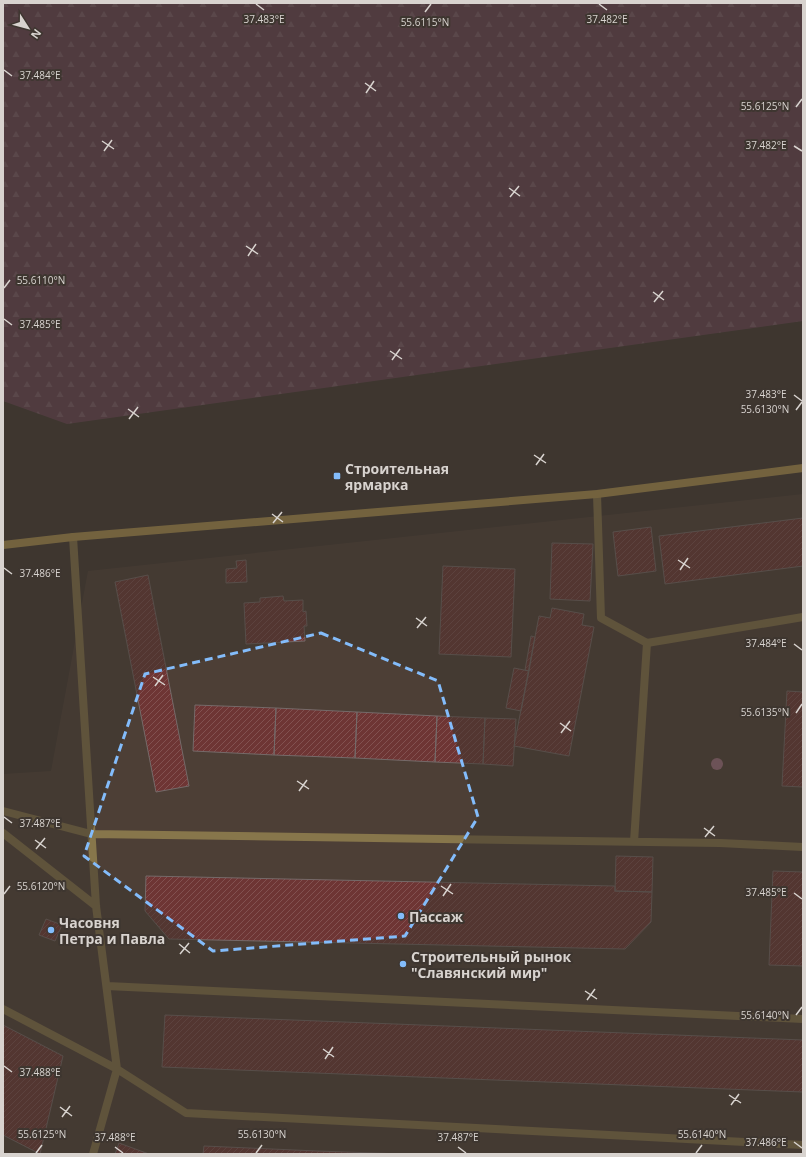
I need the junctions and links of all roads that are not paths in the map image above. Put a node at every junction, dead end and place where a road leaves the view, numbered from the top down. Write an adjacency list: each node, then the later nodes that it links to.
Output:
1 (803, 468): 2 (street)
2 (597, 494): 3 (street); 6 (lane)
3 (72, 537): 4 (street); 9 (lane)
4 (3, 545)
5 (803, 617): 6 (lane)
6 (647, 643): 10 (lane)
7 (3, 811): 9 (lane)
8 (3, 834): 12 (lane)
9 (91, 834): 10 (lane); 12 (lane)
10 (634, 842): 11 (lane)
11 (803, 847)
12 (96, 906): 13 (lane)
13 (107, 986): 15 (lane); 16 (lane)
14 (3, 1009): 16 (lane)
15 (803, 1019)
16 (117, 1068): 17 (lane); 18 (lane)
17 (803, 1145)
18 (93, 1154)

